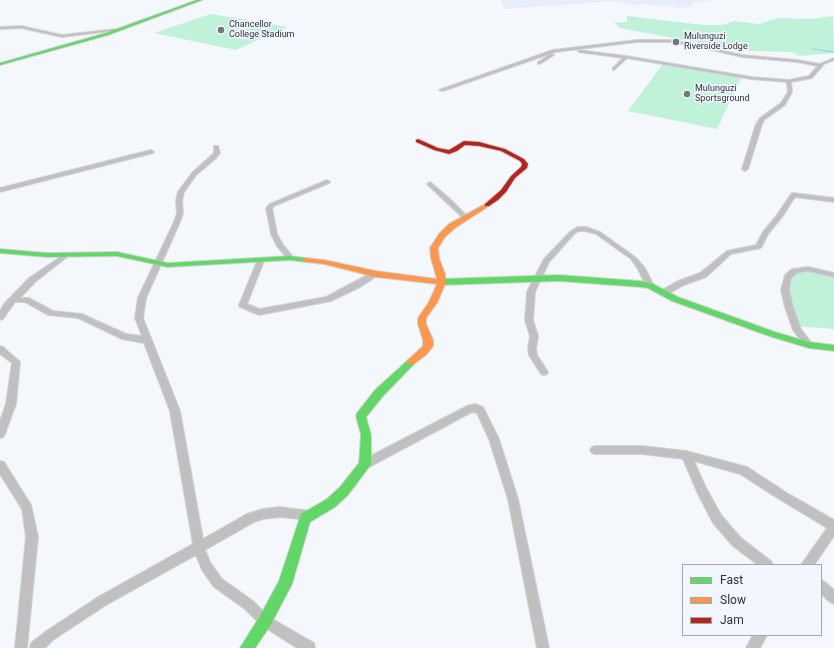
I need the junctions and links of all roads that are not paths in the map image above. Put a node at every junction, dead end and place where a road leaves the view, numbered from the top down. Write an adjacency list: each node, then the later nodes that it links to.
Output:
1 (200, 0): 3 (street)
2 (0, 28): 3 (street)
3 (116, 30): 9 (street)
4 (634, 37): 5 (street)
5 (669, 41): 10 (street); 13 (street)
6 (626, 57): 8 (street); 11 (street); 12 (street)
7 (834, 59): 10 (street)
8 (539, 63)
9 (0, 64)
10 (821, 65): 12 (street)
11 (614, 69)
12 (789, 81): 17 (street)
13 (441, 90)
14 (418, 141): 22 (street)
15 (216, 147): 27 (street)
16 (151, 152): 20 (street)
17 (745, 169)
18 (327, 182): 25 (street)
19 (430, 184): 22 (street)
20 (0, 190)
21 (834, 200): 33 (street)
22 (465, 217): 31 (street)
23 (0, 251): 24 (street)
24 (65, 256): 27 (street); 34 (street)
25 (290, 258): 26 (street); 28 (street)
26 (260, 261): 27 (street); 28 (street)
27 (159, 264): 36 (street)
28 (376, 274): 31 (street)
29 (834, 275): 37 (street)
30 (537, 278): 31 (street); 32 (street); 32 (street); 40 (street)
31 (442, 282): 44 (street)
32 (650, 286): 33 (street)
33 (663, 293): 37 (street)
34 (14, 300): 35 (street); 36 (street)
35 (0, 317)
36 (147, 340): 48 (street)
37 (809, 345): 38 (street)
38 (834, 348)
39 (0, 349): 41 (street)
40 (544, 372)
41 (0, 434)
42 (595, 450): 43 (street)
43 (686, 455): 47 (street); 49 (street)
44 (365, 464): 46 (street); 59 (street)
45 (0, 465): 55 (street)
46 (308, 514): 48 (street); 53 (street)
47 (834, 526): 50 (street)
48 (199, 548): 53 (street); 56 (street)
49 (766, 564)
50 (808, 564)
51 (822, 587): 52 (street)
52 (834, 598)
53 (265, 621): 57 (street); 58 (street)
54 (760, 636): 60 (street)
55 (21, 648)
56 (36, 648)
57 (247, 648)
58 (309, 648)
59 (543, 648)
60 (752, 648)

